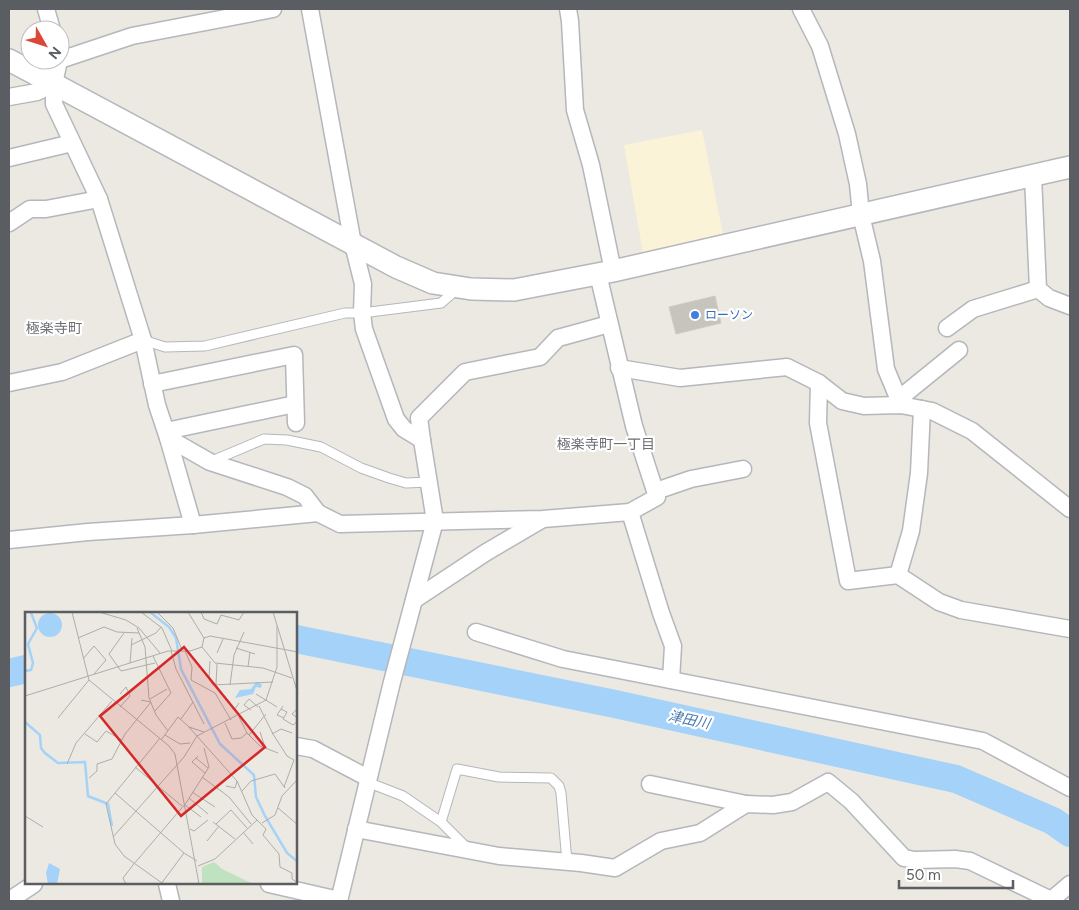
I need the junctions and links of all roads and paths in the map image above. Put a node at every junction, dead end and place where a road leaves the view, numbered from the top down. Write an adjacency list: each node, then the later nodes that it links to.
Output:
1 (273, 9): 5 (street)
2 (310, 9): 17 (street)
3 (568, 9): 18 (street)
4 (804, 10): 15 (street)
5 (70, 56)
6 (9, 60): 8 (street)
7 (57, 70): 8 (street)
8 (54, 84): 9 (street); 10 (street); 17 (street)
9 (9, 97)
10 (72, 143): 11 (street); 14 (street)
11 (9, 158)
12 (1070, 167): 13 (street)
13 (1033, 176): 15 (street); 20 (street)
14 (98, 199): 16 (street); 25 (street)
15 (861, 215): 18 (street); 32 (street)
16 (9, 223)
17 (353, 244): 19 (street); 22 (street)
18 (605, 273): 19 (street); 23 (street)
19 (459, 287): 22 (lane)
20 (1038, 289): 21 (street); 24 (street)
21 (1070, 306)
22 (362, 313): 25 (lane); 36 (street)
23 (609, 324): 27 (street); 36 (street)
24 (947, 328)
25 (142, 340): 28 (street); 30 (street)
26 (959, 350): 32 (street)
27 (619, 368): 29 (street); 40 (street)
28 (9, 383)
29 (819, 383): 32 (street); 48 (street)
30 (152, 384): 31 (street); 35 (street)
31 (296, 404): 34 (street); 35 (street)
32 (901, 405): 33 (street)
33 (922, 409): 41 (street); 48 (street)
34 (296, 423)
35 (167, 435): 37 (street); 46 (street)
36 (422, 440): 39 (street)
37 (210, 462): 39 (lane); 43 (street)
38 (743, 469): 40 (street)
39 (429, 482): 45 (street)
40 (656, 491): 42 (street)
41 (1070, 509)
42 (630, 512): 44 (street); 52 (street)
43 (318, 513): 45 (street); 46 (street)
44 (543, 519): 45 (street); 49 (street)
45 (435, 521): 49 (street)
46 (193, 525): 47 (street)
47 (9, 540)
48 (898, 575): 50 (street)
49 (414, 600): 54 (street)
50 (1070, 628)
51 (476, 632): 52 (street)
52 (672, 680): 56 (street)
53 (298, 746): 54 (street)
54 (367, 780): 58 (lane); 59 (street)
55 (650, 784): 57 (street)
56 (1070, 788)
57 (746, 804): 61 (street); 69 (street)
58 (440, 822): 60 (lane); 61 (lane)
59 (356, 829): 60 (street); 68 (street)
60 (469, 850): 61 (street)
61 (567, 862)
62 (1070, 884): 69 (street)
63 (33, 885): 66 (street)
64 (167, 885): 67 (street)
65 (273, 885): 68 (street)
66 (12, 901)
67 (171, 901)
68 (339, 901)
69 (1050, 901)

